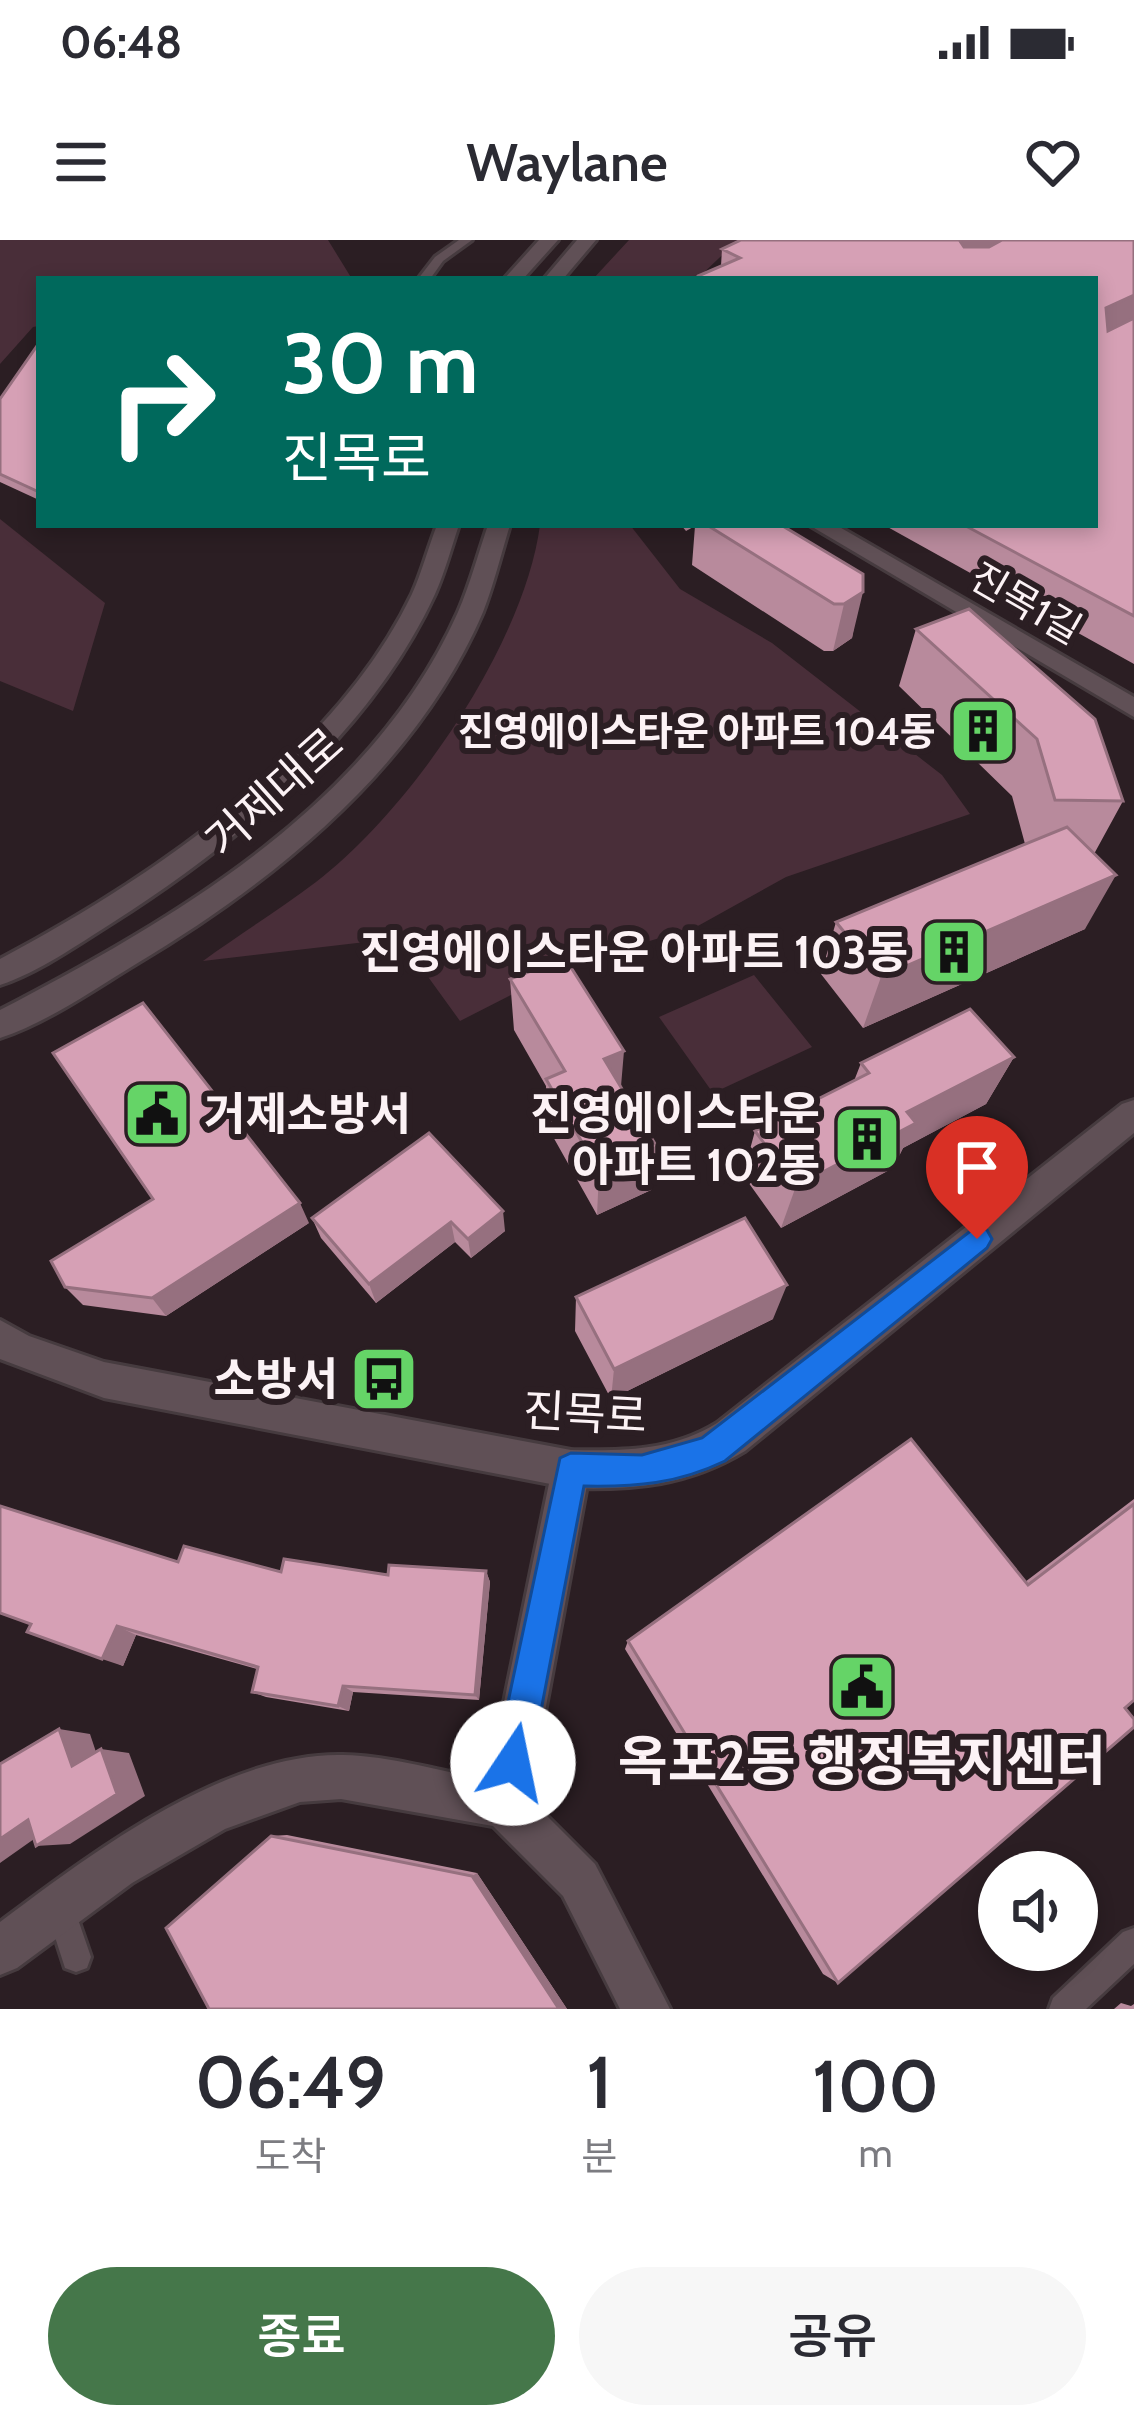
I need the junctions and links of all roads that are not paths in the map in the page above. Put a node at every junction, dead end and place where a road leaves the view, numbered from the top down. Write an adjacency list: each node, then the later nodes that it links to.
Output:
1 (466, 240): 4 (lane)
2 (549, 240): 5 (street)
3 (587, 240): 6 (street)
4 (426, 276)
5 (516, 276)
6 (556, 276)
7 (447, 528): 11 (street, 거제대로)
8 (499, 528): 12 (street, 거제대로)
9 (825, 528): 10 (street, 진목1길)
10 (1134, 707)
11 (0, 973)
12 (0, 1024)
13 (1128, 1129): 15 (street, 진목로)
14 (0, 1337): 15 (street, 진목로)
15 (571, 1469): 16 (street)
16 (505, 1805): 17 (street); 21 (street)
17 (61, 1909): 19 (street); 20 (lane)
18 (1134, 1943): 22 (lane)
19 (0, 1951)
20 (76, 1957)
21 (646, 2009)
22 (1064, 2009)

